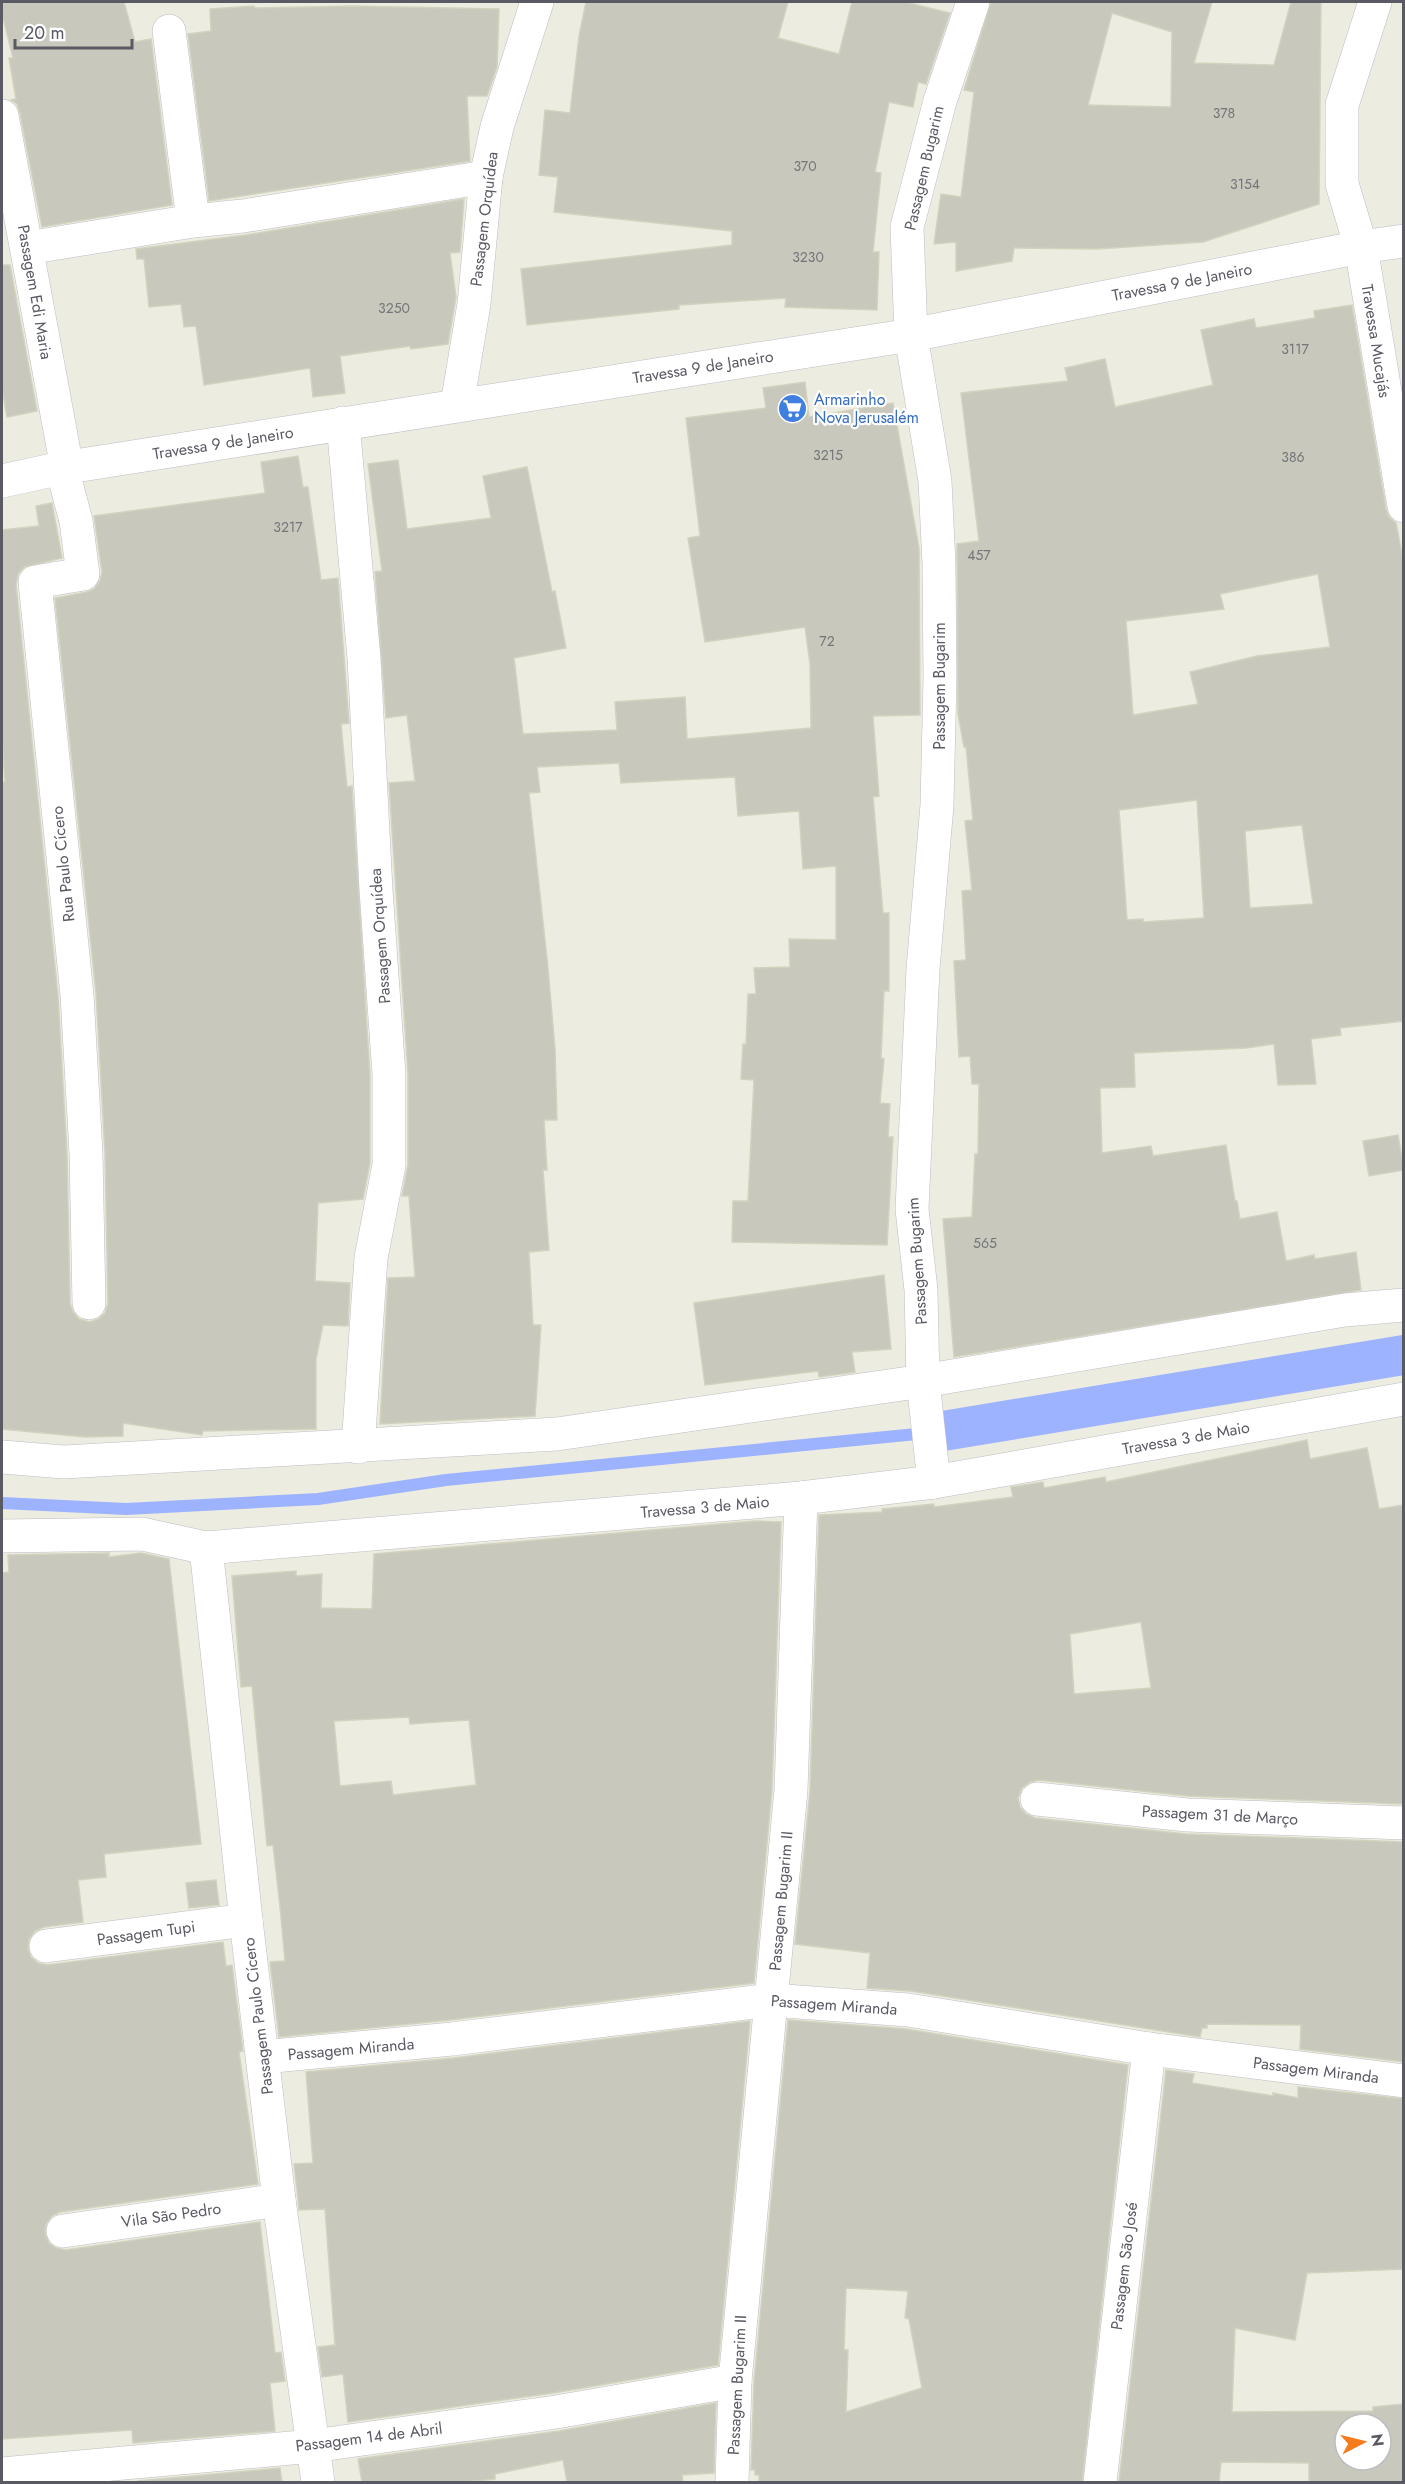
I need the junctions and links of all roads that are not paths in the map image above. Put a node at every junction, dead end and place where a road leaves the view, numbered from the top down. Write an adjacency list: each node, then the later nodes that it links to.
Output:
1 (537, 2): 6 (street, Passagem Orquídea)
2 (973, 2): 11 (street, Passagem Bugarim)
3 (1375, 2): 9 (street, Travessa Mucajás)
4 (169, 31): 7 (street)
5 (2, 116): 10 (street, Passagem Edi Maria)
6 (486, 177): 7 (street); 12 (street, Passagem Orquídea)
7 (193, 221): 10 (street)
8 (1404, 241): 9 (street, Travessa 9 de Janeiro)
9 (1361, 247): 11 (street, Travessa 9 de Janeiro); 16 (street, Travessa Mucajás)
10 (27, 248): 14 (street, Passagem Edi Maria)
11 (911, 335): 12 (street, Travessa 9 de Janeiro); 19 (street, Passagem Bugarim)
12 (457, 405): 13 (street, Travessa 9 de Janeiro)
13 (344, 423): 14 (street, Travessa 9 de Janeiro); 21 (street, Passagem Orquídea)
14 (65, 468): 15 (street, Travessa 9 de Janeiro); 17 (street, Rua Paulo Cícero)
15 (2, 481)
16 (1404, 506)
17 (89, 1303)
18 (1404, 1305): 19 (street)
19 (926, 1395): 21 (street); 23 (street, Passagem Bugarim)
20 (1404, 1399): 23 (street, Travessa 3 de Maio)
21 (358, 1447): 22 (street)
22 (2, 1457)
23 (934, 1475): 24 (street, Travessa 3 de Maio)
24 (801, 1498): 26 (street, Travessa 3 de Maio); 31 (street, Passagem Bugarim II)
25 (2, 1536): 26 (street, Travessa 3 de Maio)
26 (206, 1548): 29 (street, Passagem Paulo Cícero)
27 (1037, 1799): 28 (street, Passagem 31 de Março)
28 (1404, 1823)
29 (246, 1920): 30 (street, Passagem Tupi); 33 (street, Passagem Paulo Cícero)
30 (46, 1946)
31 (771, 2000): 32 (street, Passagem Miranda); 33 (street, Passagem Miranda); 37 (street, Passagem Bugarim II)
32 (1149, 2049): 34 (street, Passagem Miranda); 42 (street, Passagem São José)
33 (263, 2057): 35 (street, Passagem Paulo Cícero)
34 (1404, 2081)
35 (279, 2200): 36 (street, Vila São Pedro); 38 (street, Passagem Paulo Cícero)
36 (63, 2231)
37 (735, 2381): 38 (street, Passagem 14 de Abril); 41 (street, Passagem Bugarim II)
38 (313, 2446): 39 (street, Passagem 14 de Abril); 40 (street, Passagem Paulo Cícero)
39 (2, 2474)
40 (318, 2482)
41 (732, 2482)
42 (1100, 2482)

